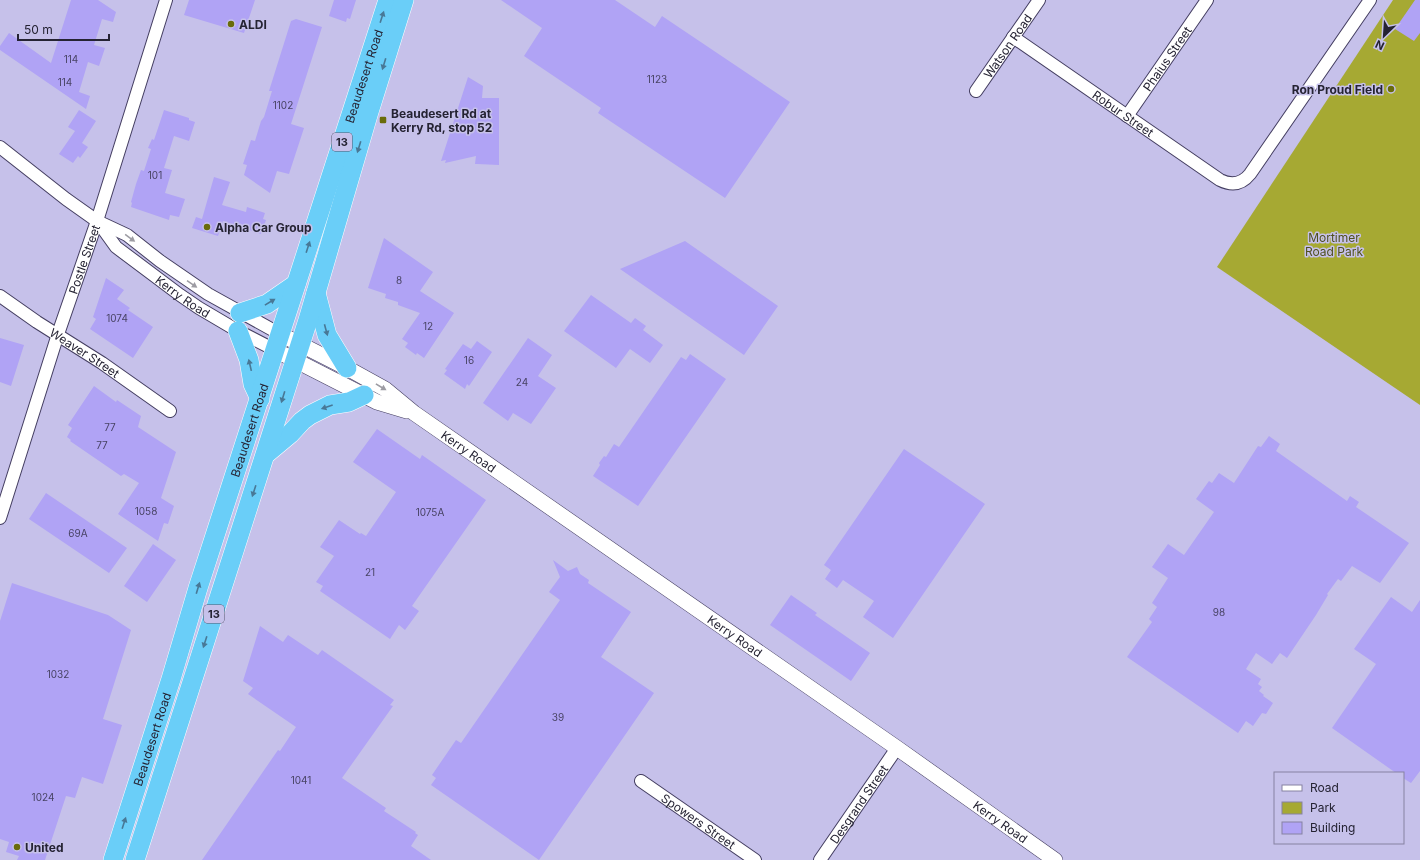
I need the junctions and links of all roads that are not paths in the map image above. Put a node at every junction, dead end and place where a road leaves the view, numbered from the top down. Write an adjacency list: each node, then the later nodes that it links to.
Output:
1 (166, 0): 11 (street, Postle Street)
2 (388, 0): 12 (highway, Beaudesert Road / 13, one-way to 2)
3 (404, 0): 13 (highway, Beaudesert Road / 13, one-way to 13)
4 (1039, 0): 7 (street, Watson Road)
5 (1206, 0): 9 (street, Phaius Street)
6 (1370, 0): 9 (street, Robur Street)
7 (1013, 36): 8 (street, Watson Road); 9 (street, Robur Street)
8 (976, 91)
9 (1127, 116)
10 (0, 147): 11 (street, Kerry Road)
11 (97, 221): 15 (street, Kerry Road, one-way to 15); 15 (street, Kerry Road); 16 (street, Postle Street)
12 (296, 284): 15 (highway, one-way to 12); 17 (highway, Beaudesert Road / 13)
13 (316, 292): 18 (highway, Beaudesert Road / 13); 19 (highway, one-way to 19)
14 (0, 296): 16 (street, Weaver Street)
15 (239, 322): 17 (street, Kerry Road); 17 (street, Kerry Road); 21 (highway, one-way to 15)
16 (58, 334): 22 (street, Weaver Street); 25 (street, Postle Street)
17 (278, 342): 18 (street, Kerry Road); 21 (highway, Beaudesert Road / 13)
18 (297, 352): 19 (street, Kerry Road); 20 (street, Kerry Road); 24 (highway, Beaudesert Road / 13, one-way to 24)
19 (347, 368): 23 (street, Kerry Road, one-way to 23)
20 (364, 396): 23 (street, Kerry Road); 24 (highway, one-way to 24)
21 (260, 399): 28 (highway, Beaudesert Road / 13, one-way to 21)
22 (170, 411)
23 (414, 413): 26 (street, Kerry Road)
24 (266, 454): 29 (highway, Beaudesert Road / 13, one-way to 29)
25 (0, 518)
26 (897, 748): 31 (street, Desgrand Street); 32 (street, Kerry Road)
27 (642, 781): 30 (street, Spowers Street)
28 (113, 860)
29 (135, 860)
30 (756, 860)
31 (820, 860)
32 (1055, 860)

